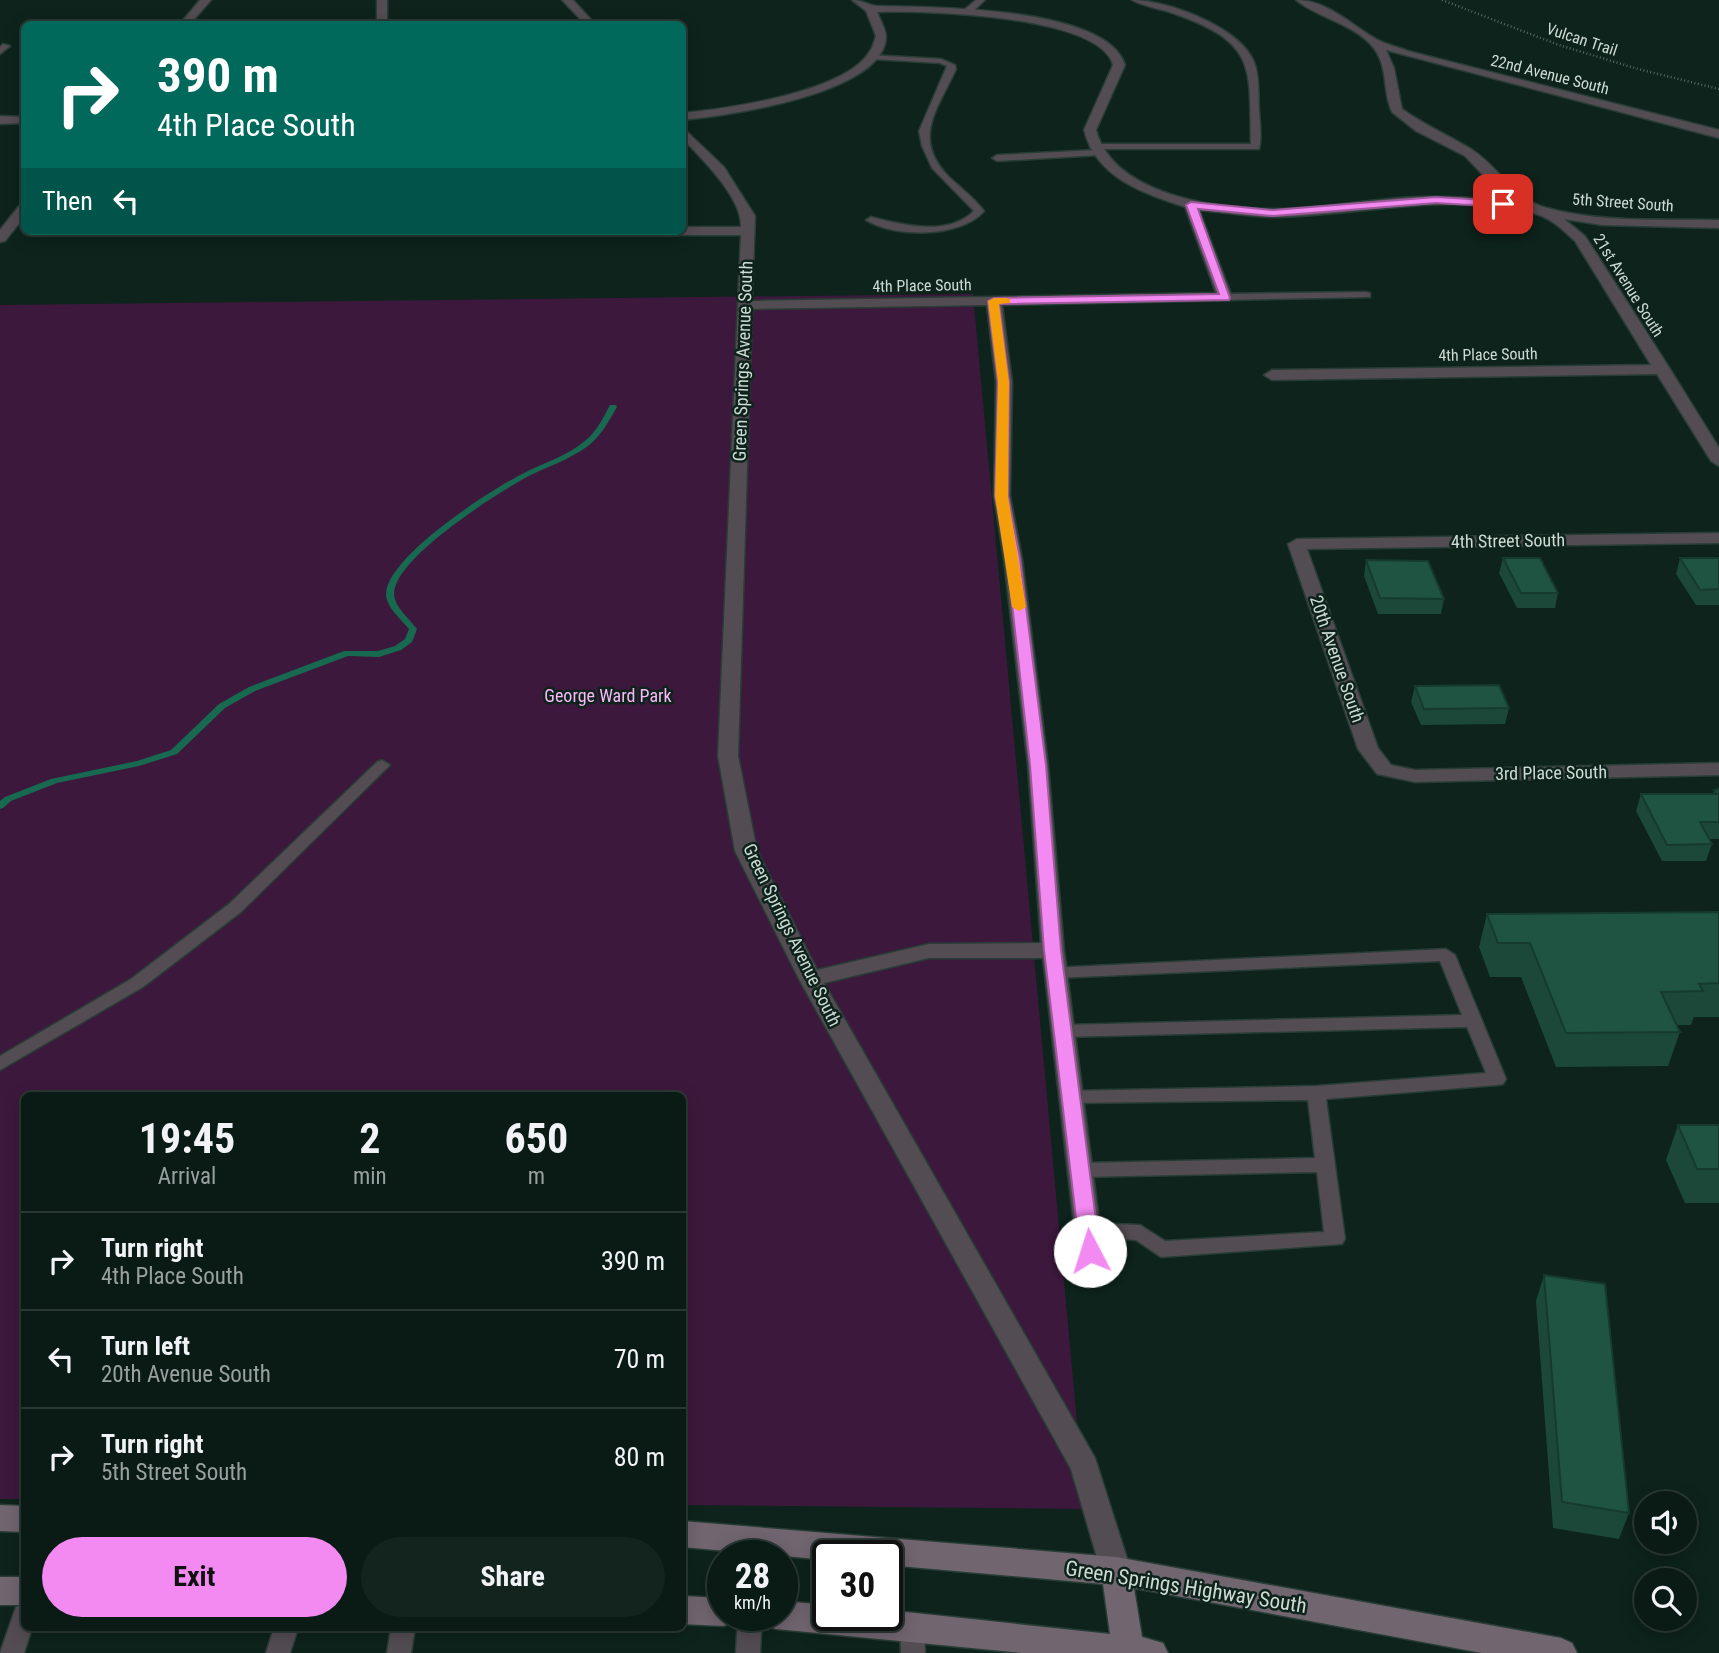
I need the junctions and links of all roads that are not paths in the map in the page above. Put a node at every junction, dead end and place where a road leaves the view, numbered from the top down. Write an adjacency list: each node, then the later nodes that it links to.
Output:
1 (206, 0): 10 (street)
2 (382, 0): 11 (street)
3 (567, 0): 12 (street)
4 (857, 0): 8 (street)
5 (981, 0): 9 (lane)
6 (1136, 0): 20 (lane)
7 (1301, 0): 13 (street)
8 (870, 9): 9 (street); 14 (street)
9 (967, 12): 20 (street)
10 (188, 21)
11 (382, 21)
12 (587, 21)
13 (1374, 42): 19 (street, 22nd Avenue South); 23 (street, 21st Avenue South)
14 (872, 57): 15 (street); 25 (lane)
15 (686, 116)
16 (0, 120): 17 (street)
17 (21, 120)
18 (686, 134): 30 (street, Green Springs Avenue South)
19 (1719, 134)
20 (1096, 150): 21 (lane); 22 (street)
21 (997, 158)
22 (1191, 205): 23 (street, 5th Street South); 33 (street)
23 (1542, 212): 26 (street, 5th Street South); 36 (street, 21st Avenue South)
24 (21, 213): 27 (street)
25 (871, 220)
26 (1719, 224)
27 (10, 226): 28 (street); 31 (street)
28 (21, 226)
29 (686, 231): 30 (street)
30 (747, 231): 35 (street, Green Springs Avenue South)
31 (0, 238)
32 (1366, 295): 33 (lane)
33 (1225, 298): 34 (street, 4th Place South)
34 (994, 301): 35 (street, 4th Place South); 44 (street)
35 (746, 305): 45 (street, Green Springs Avenue South)
36 (1662, 369): 37 (street, 4th Place South); 38 (street, 21st Avenue South)
37 (1272, 375)
38 (1719, 461)
39 (1719, 538): 40 (street, 4th Street South)
40 (1297, 544): 43 (street, 20th Avenue South)
41 (382, 765): 48 (lane)
42 (1719, 769): 43 (street, 3rd Place South)
43 (1384, 770)
44 (1054, 961): 45 (street); 46 (lane); 47 (street)
45 (810, 979): 57 (street, Green Springs Avenue South)
46 (1474, 1021): 47 (lane); 49 (lane)
47 (1063, 1031): 50 (street)
48 (0, 1064)
49 (1316, 1093): 50 (lane); 51 (lane)
50 (1071, 1096): 52 (street)
51 (1325, 1165): 52 (lane); 53 (lane)
52 (1081, 1170): 53 (street)
53 (1089, 1241)
54 (0, 1518): 55 (main road)
55 (21, 1519)
56 (686, 1534): 57 (main road, Green Springs Highway South)
57 (1116, 1571): 68 (main road, Green Springs Avenue South); 73 (main road, Green Springs Highway South)
58 (0, 1591): 59 (main road)
59 (21, 1591)
60 (686, 1610): 61 (main road)
61 (707, 1611)
62 (798, 1619): 67 (main road)
63 (21, 1624): 69 (lane)
64 (285, 1631): 70 (lane)
65 (403, 1631): 71 (lane)
66 (749, 1631): 72 (lane)
67 (913, 1639): 68 (main road)
68 (1137, 1652)
69 (12, 1653)
70 (278, 1653)
71 (399, 1653)
72 (748, 1653)
73 (1561, 1653)

